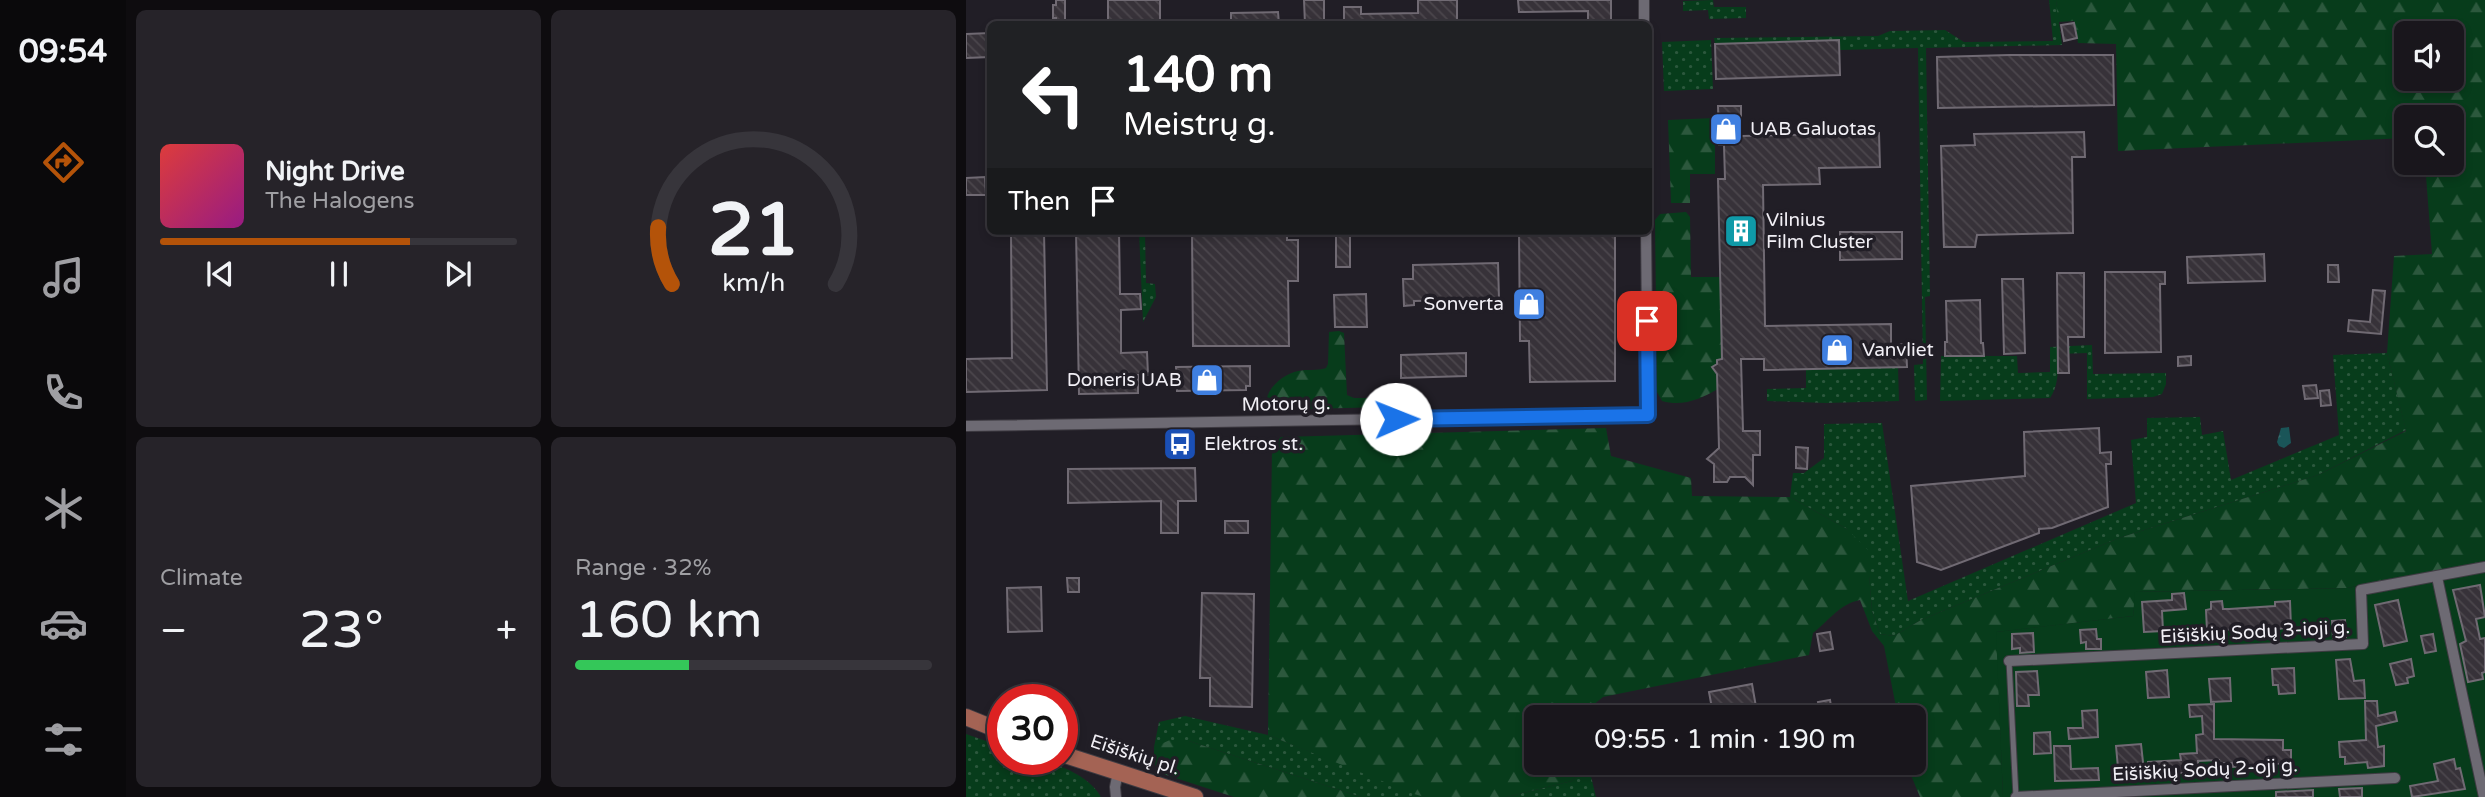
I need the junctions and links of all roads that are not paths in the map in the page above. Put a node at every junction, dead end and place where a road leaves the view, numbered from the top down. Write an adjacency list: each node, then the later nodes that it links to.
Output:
1 (1644, 0): 2 (street)
2 (1644, 21)
3 (1646, 235): 4 (street, Motorų g.)
4 (966, 426)
5 (2485, 567): 6 (street, Eišiškių Sodų 3-ioji g.)
6 (2437, 577): 7 (street, Eišiškių Sodų 3-ioji g.); 16 (street)
7 (2009, 661): 15 (lane)
8 (966, 717): 9 (main road)
9 (987, 726)
10 (1078, 759): 11 (main road, Eišiškių pl.)
11 (1118, 772): 13 (street); 14 (main road, Eišiškių pl.)
12 (2395, 778): 15 (street, Eišiškių Sodų 2-oji g.)
13 (1116, 797)
14 (1195, 797)
15 (2016, 797)
16 (2484, 797)

